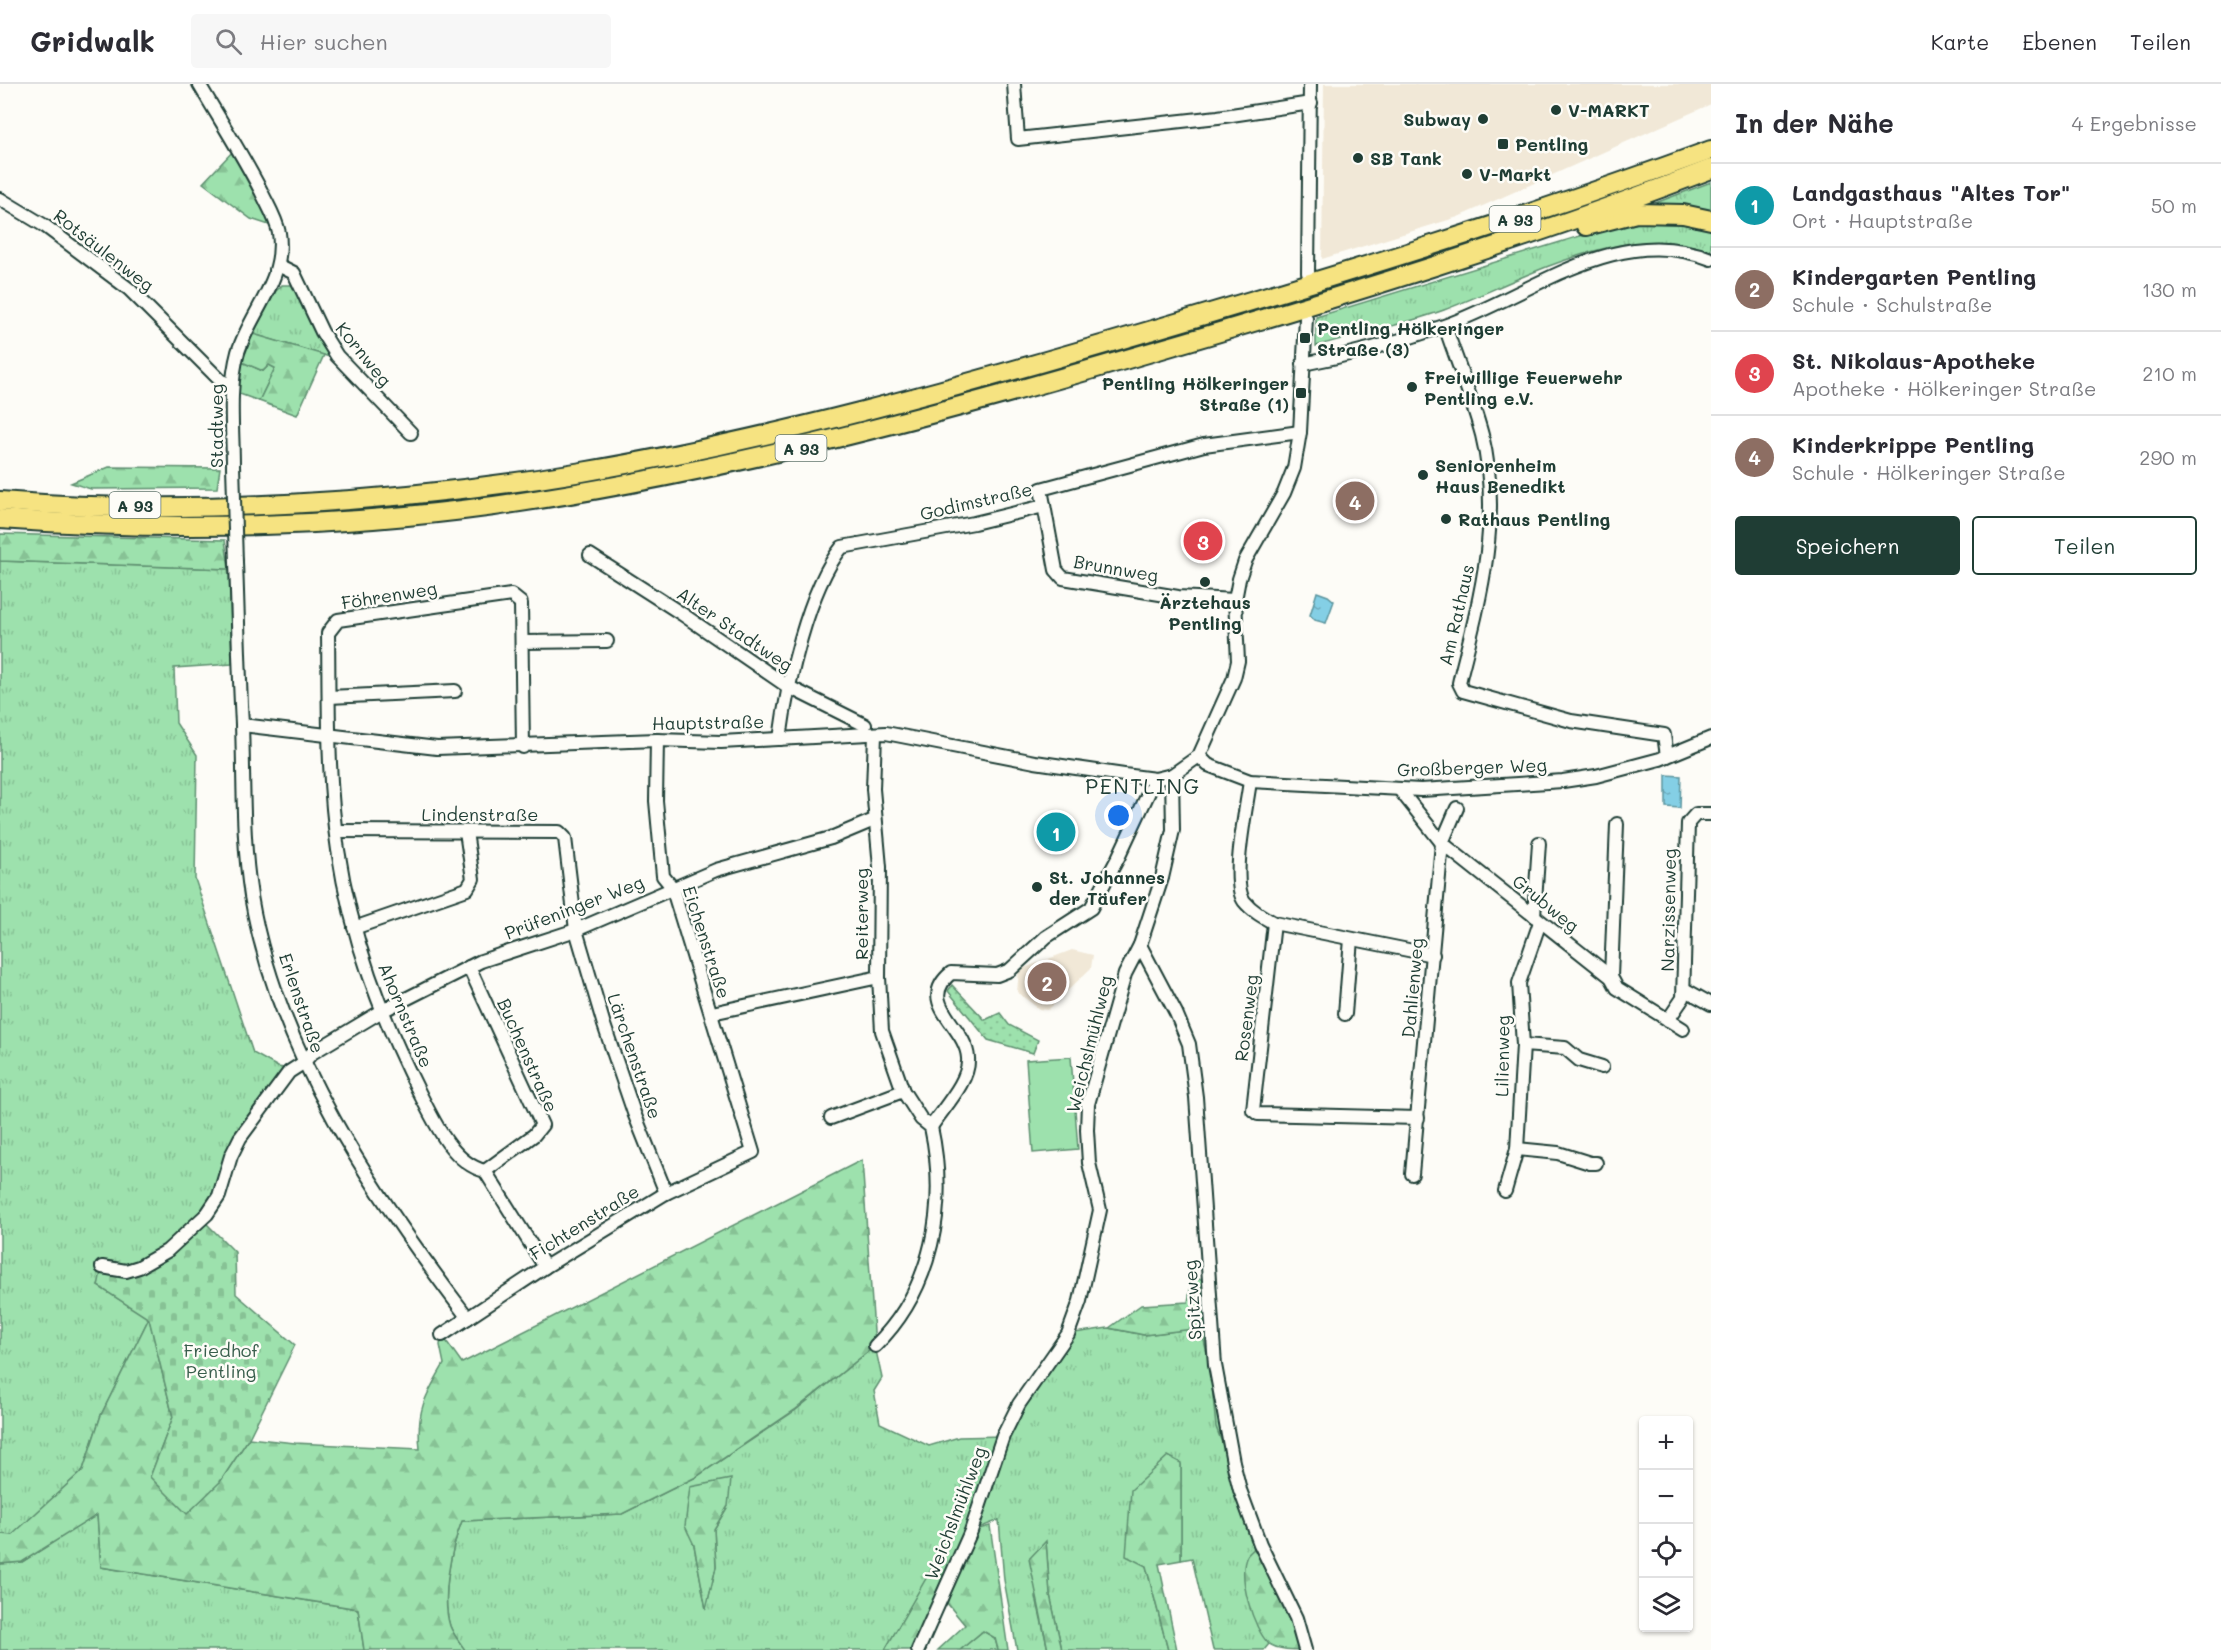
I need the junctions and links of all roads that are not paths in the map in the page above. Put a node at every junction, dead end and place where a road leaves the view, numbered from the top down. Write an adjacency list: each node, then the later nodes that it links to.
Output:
1 (199, 84): 11 (street, Stadtweg)
2 (1014, 84): 4 (street)
3 (1310, 84): 4 (street)
4 (1311, 103): 12 (street)
5 (1711, 150): 19 (highway, A 93)
6 (1711, 169): 9 (highway, A 93)
7 (0, 200): 16 (street, Rotsäulenweg)
8 (1711, 220): 9 (highway)
9 (1555, 226): 21 (highway, A 93)
10 (1711, 259): 14 (street)
11 (278, 265): 16 (street, Stadtweg); 18 (street, Kornweg)
12 (1308, 273)
13 (1306, 318): 15 (street)
14 (1445, 326): 15 (street); 38 (street, Am Rathaus)
15 (1303, 364): 17 (street)
16 (232, 385): 29 (street, Stadtweg, bridge)
17 (1300, 432): 20 (street, Godimstraße); 23 (street)
18 (411, 433)
19 (0, 499)
20 (1044, 506): 23 (street, Brunnweg); 26 (street, Godimstraße)
21 (0, 519)
22 (590, 555): 26 (street, Alter Stadtweg)
23 (1236, 600): 37 (street)
24 (607, 641): 25 (street)
25 (522, 642): 28 (street, Föhrenweg); 36 (street, Föhrenweg)
26 (787, 686): 30 (street, Alter Stadtweg); 34 (street, Godimstraße)
27 (455, 691): 28 (street)
28 (329, 697): 31 (street, Föhrenweg)
29 (242, 725): 31 (street, Hauptstraße); 70 (street, Erlenstraße)
30 (865, 725)
31 (329, 735): 36 (street, Hauptstraße); 47 (street, Ahornstraße)
32 (875, 735): 34 (street, Hauptstraße); 40 (street, Hauptstraße); 45 (street, Reiterweg)
33 (1711, 738): 38 (street, Großberger Weg)
34 (780, 739): 35 (street, Hauptstraße)
35 (657, 740): 36 (street, Hauptstraße); 51 (street, Eichenstraße)
36 (524, 747)
37 (1199, 756): 39 (street); 41 (street, Großberger Weg)
38 (1667, 756): 42 (street, Großberger Weg)
39 (1172, 775): 40 (street, Hauptstraße); 57 (street, Weichslmühlweg)
40 (1155, 779): 75 (street)
41 (1250, 780): 42 (street, Großberger Weg); 53 (street)
42 (1400, 790): 49 (street, Grubweg)
43 (1457, 808): 49 (street, Dahlienweg)
44 (1711, 814): 62 (street, Narzissenweg)
45 (874, 820): 51 (street, Prüfeninger Weg); 60 (street, Reiterweg)
46 (1617, 824): 61 (street)
47 (336, 831): 48 (street, Lindenstraße); 54 (street, Ahornstraße)
48 (466, 832): 54 (street); 55 (street, Lindenstraße)
49 (1442, 843): 52 (street, Grubweg); 58 (street, Dahlienweg)
50 (1539, 843): 52 (street, Lilienweg)
51 (672, 887): 55 (street, Prüfeninger Weg); 65 (street, Eichenstraße)
52 (1537, 919): 61 (street, Grubweg); 69 (street, Lilienweg)
53 (1274, 923): 56 (street); 74 (street, Rosenweg)
54 (354, 928): 64 (street, Ahornstraße)
55 (576, 930): 59 (street, Prüfeninger Weg); 82 (street, Lärchenstraße)
56 (1351, 939): 58 (street); 66 (street)
57 (1140, 945): 88 (street, Weichslmühlweg); 89 (street, Spitzweg)
58 (1433, 955): 74 (street, Dahlienweg)
59 (469, 967): 64 (street, Prüfeninger Weg); 79 (street, Buchenstraße)
60 (879, 976): 65 (street); 72 (street, Reiterweg)
61 (1611, 977): 67 (street, Grubweg)
62 (1684, 988): 63 (street); 67 (street, Narzissenweg)
63 (1711, 1004)
64 (382, 1011): 70 (street, Prüfeninger Weg); 79 (street, Ahornstraße)
65 (712, 1012): 77 (street, Eichenstraße)
66 (1345, 1014)
67 (1668, 1020): 68 (street, Grubweg)
68 (1683, 1029)
69 (1523, 1045): 71 (street); 76 (street, Lilienweg)
70 (303, 1063): 84 (street, Prüfeninger Weg); 85 (street, Erlenstraße)
71 (1602, 1067)
72 (903, 1091): 73 (street); 75 (street, Reiterweg)
73 (831, 1118)
74 (1418, 1118): 80 (street, Dahlienweg)
75 (931, 1127): 87 (street)
76 (1517, 1149): 78 (street); 81 (street, Lilienweg)
77 (753, 1152): 82 (street, Fichtenstraße)
78 (1596, 1162)
79 (485, 1171): 83 (street, Ahornstraße)
80 (1412, 1174)
81 (1505, 1191)
82 (666, 1193): 83 (street, Fichtenstraße)
83 (546, 1266): 85 (street, Fichtenstraße)
84 (102, 1267)
85 (468, 1318): 86 (street, Fichtenstraße)
86 (442, 1335)
87 (874, 1346)
88 (918, 1650)
89 (1305, 1650)

